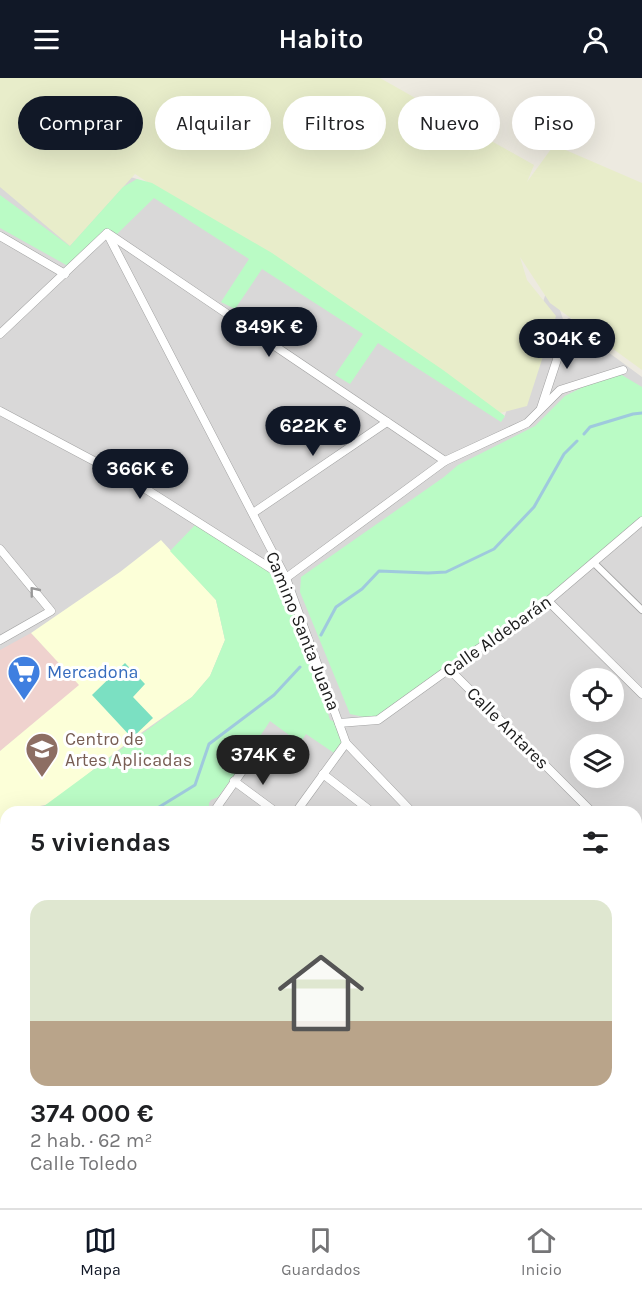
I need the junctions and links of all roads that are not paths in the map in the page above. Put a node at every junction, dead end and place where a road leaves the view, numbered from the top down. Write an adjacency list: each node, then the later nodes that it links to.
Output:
1 (107, 233): 3 (street); 9 (street); 11 (street, Camino Santa Juana)
2 (0, 236): 3 (street)
3 (65, 274): 5 (street)
4 (569, 323): 7 (street)
5 (0, 334)
6 (623, 370): 7 (street)
7 (541, 409): 10 (street)
8 (0, 411): 15 (street)
9 (387, 422): 10 (street); 11 (street)
10 (445, 461): 15 (street)
11 (252, 513): 15 (street, Camino Santa Juana)
12 (642, 521): 14 (street, Calle Aldebarán)
13 (0, 549): 18 (street, one-way to 13)
14 (593, 562): 16 (street, Calle Aldebarán); 17 (street)
15 (286, 578): 21 (street, Camino Santa Juana)
16 (548, 601): 19 (street, Calle Aldebarán); 20 (street)
17 (642, 610)
18 (2, 639)
19 (449, 669): 21 (street, Calle Aldebarán); 31 (street, Calle Antares)
20 (642, 694)
21 (339, 723): 22 (street, Camino Santa Juana)
22 (346, 742): 24 (street); 30 (street)
23 (252, 757): 25 (street)
24 (323, 774): 28 (street); 29 (street)
25 (234, 781): 26 (street); 27 (street)
26 (218, 806)
27 (268, 806)
28 (301, 806)
29 (364, 806)
30 (406, 806)
31 (586, 806)

